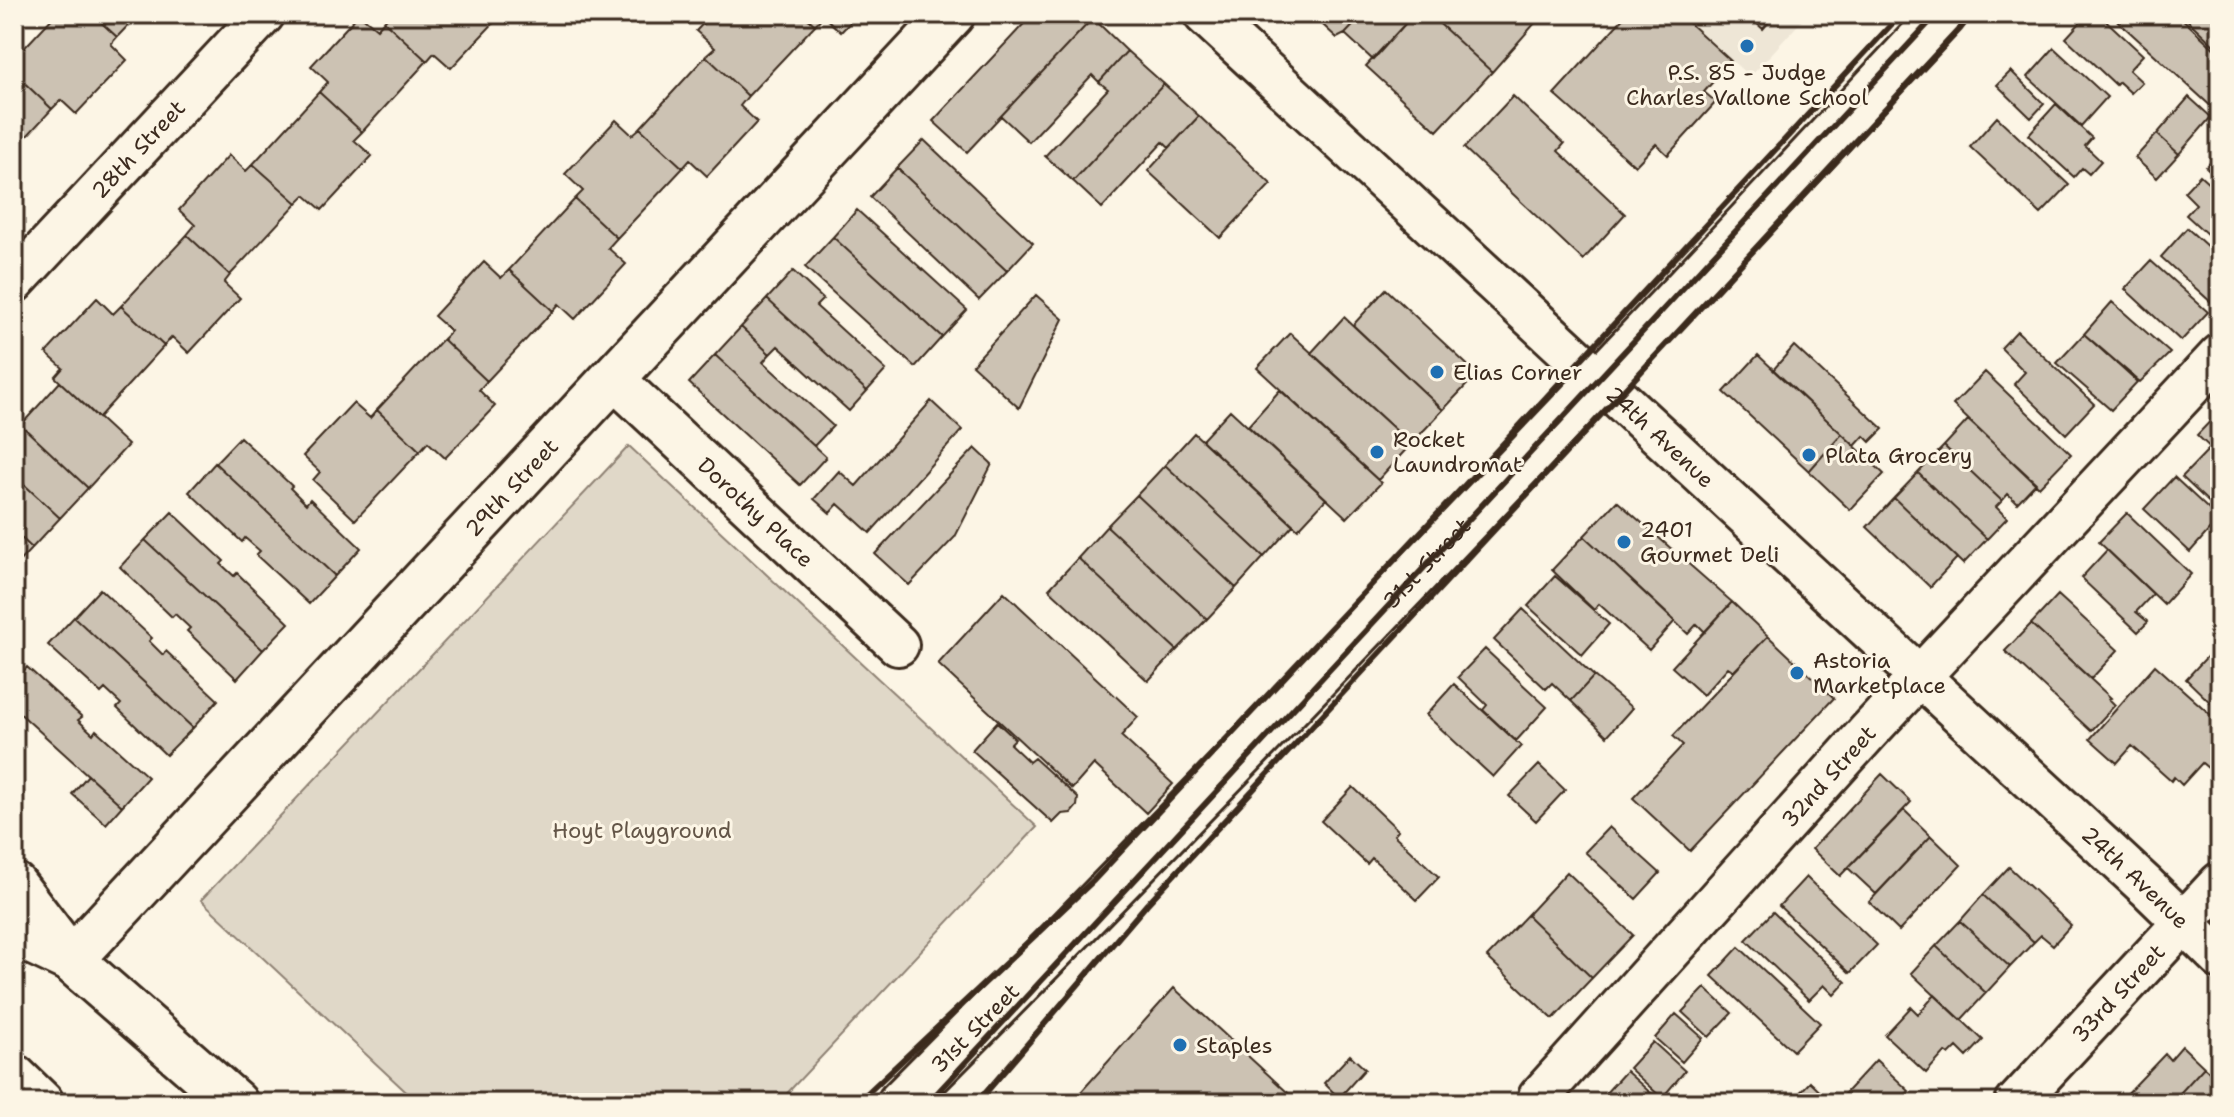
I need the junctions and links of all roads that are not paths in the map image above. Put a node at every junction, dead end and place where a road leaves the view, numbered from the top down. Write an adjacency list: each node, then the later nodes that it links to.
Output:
1 (264, 14): 5 (street, 28th Street)
2 (952, 14): 7 (main road, 29th Street)
3 (1204, 14): 8 (street, 24th Avenue)
4 (1944, 14): 8 (main road, 31st Street)
5 (14, 282)
6 (2220, 355): 10 (street, 32nd Street)
7 (613, 378): 9 (street, Dorothy Place); 16 (main road, 29th Street)
8 (1601, 382): 10 (street, 24th Avenue); 21 (main road, 31st Street)
9 (898, 645)
10 (1920, 679): 13 (street, 24th Avenue); 18 (street, 32nd Street)
11 (2220, 883): 13 (street, 33rd Street)
12 (14, 885): 16 (main road)
13 (2184, 922): 15 (street, 24th Avenue); 22 (street, 33rd Street)
14 (14, 933): 16 (main road)
15 (2220, 958)
16 (71, 960): 20 (main road)
17 (14, 1077): 19 (main road)
18 (1539, 1097)
19 (41, 1103)
20 (235, 1103)
21 (900, 1103)
22 (2016, 1103)

